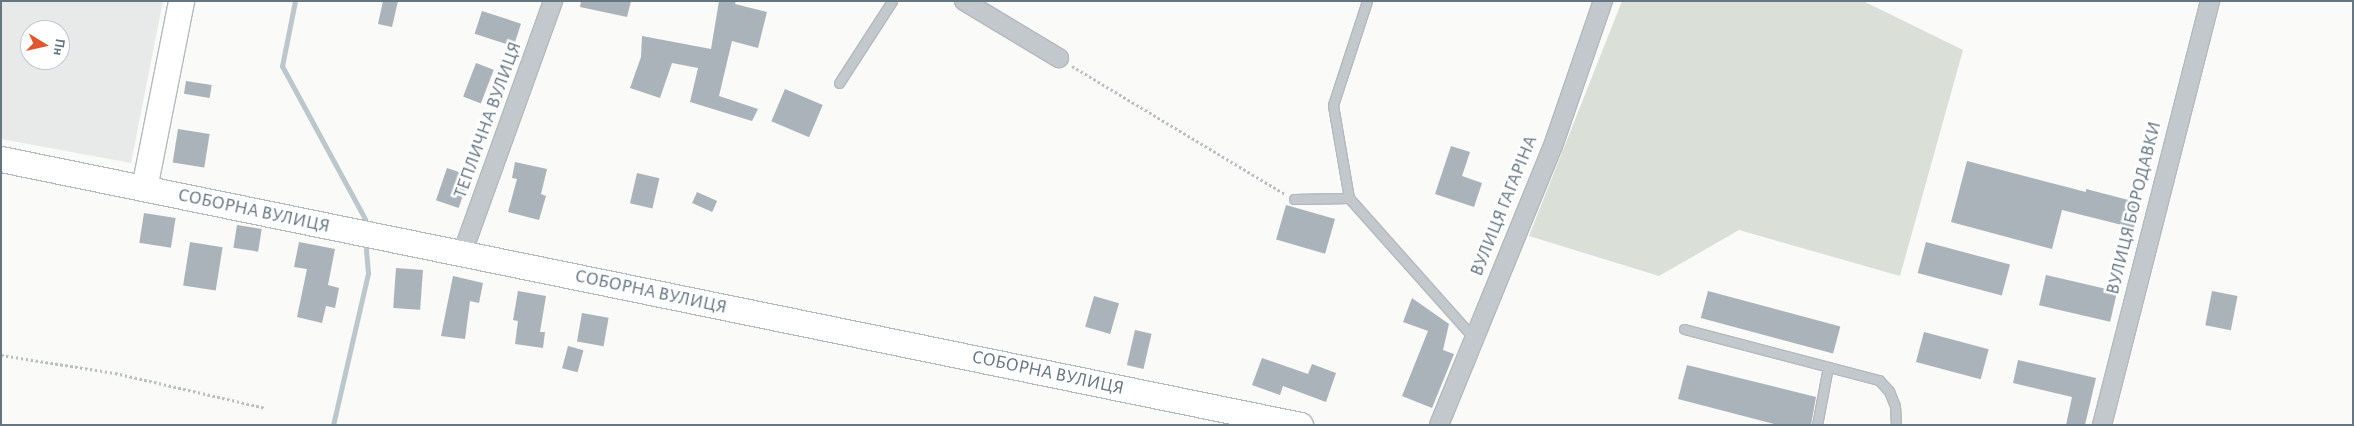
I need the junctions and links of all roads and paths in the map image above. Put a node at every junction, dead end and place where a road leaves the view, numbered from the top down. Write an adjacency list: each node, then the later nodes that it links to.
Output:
1 (181, 1): 11 (main road)
2 (553, 1): 14 (street, ТЕПЛИЧНА ВУЛИЦЯ)
3 (892, 1): 9 (lane)
4 (964, 1): 8 (street)
5 (1367, 1): 12 (lane)
6 (1603, 1): 16 (street, ВУЛИЦЯ ГАГАРІНА)
7 (2210, 1): 24 (street, ВУЛИЦЯ БОРОДАВКИ)
8 (1059, 58): 13 (path)
9 (839, 83)
10 (1, 159): 11 (main road, СОБОРНА ВУЛИЦЯ)
11 (144, 188): 14 (main road, СОБОРНА ВУЛИЦЯ)
12 (1349, 198): 13 (lane); 16 (lane)
13 (1294, 199)
14 (462, 254): 20 (main road, СОБОРНА ВУЛИЦЯ)
15 (1684, 329): 18 (lane)
16 (1473, 337): 21 (street, ВУЛИЦЯ ГАГАРІНА)
17 (1, 354): 19 (path)
18 (1828, 367): 22 (lane); 23 (lane)
19 (265, 408)
20 (1300, 425)
21 (1439, 425)
22 (1817, 425)
23 (1896, 425)
24 (2102, 425)

